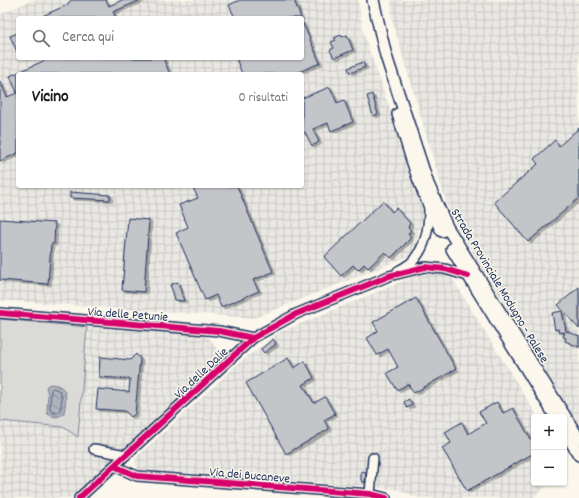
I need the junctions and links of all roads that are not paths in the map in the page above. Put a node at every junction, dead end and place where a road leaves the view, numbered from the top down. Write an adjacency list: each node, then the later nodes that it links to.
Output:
1 (366, 0): 3 (main road, Strada Provinciale Modugno - Palese)
2 (373, 0): 10 (main road, Strada Provinciale Modugno - Palese)
3 (429, 208): 4 (street); 5 (main road, Strada Provinciale Modugno - Palese)
4 (389, 276): 5 (street, Via delle Dalie); 7 (street, Via delle Dalie)
5 (468, 276): 8 (main road, Strada Provinciale Modugno - Palese)
6 (0, 313): 7 (street, Via delle Petunie)
7 (254, 338): 12 (street, Via delle Dalie)
8 (554, 414)
9 (567, 435): 13 (main road)
10 (579, 439)
11 (94, 449): 12 (street)
12 (126, 455): 15 (street, Via delle Dalie)
13 (579, 455)
14 (374, 458): 16 (street)
15 (114, 466): 16 (street, Via dei Bucaneve); 17 (street, Via delle Dalie)
16 (370, 494): 18 (street, Via dei Bucaneve)
17 (79, 498)
18 (386, 498)

